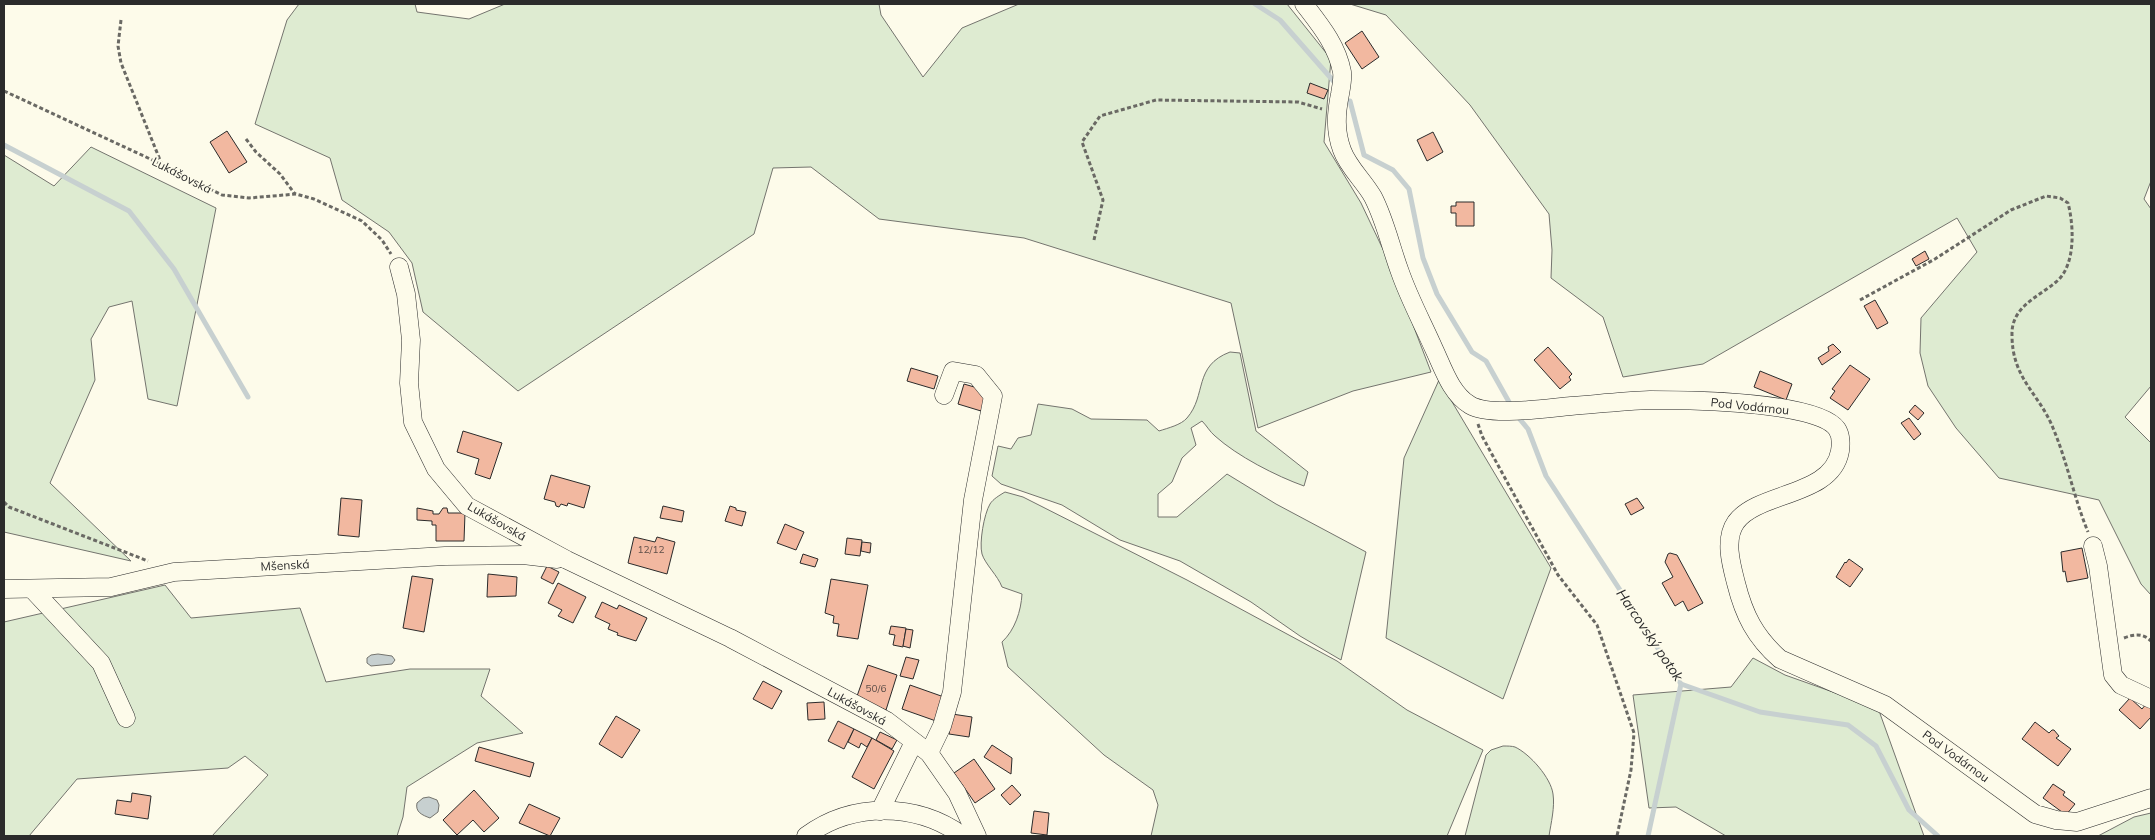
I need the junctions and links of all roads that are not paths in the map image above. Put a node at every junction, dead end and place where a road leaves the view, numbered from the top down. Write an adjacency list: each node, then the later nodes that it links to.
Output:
1 (1304, 4): 12 (street, Pod Vodárnou)
2 (399, 267): 5 (street, Lukášovská)
3 (944, 395): 11 (street)
4 (2093, 546): 8 (street)
5 (567, 560): 7 (street, Mšenská); 10 (street, Lukášovská)
6 (4, 589): 7 (street, Mšenská)
7 (33, 590): 9 (street)
8 (2151, 699)
9 (126, 718)
10 (914, 742): 11 (street, Lukášovská); 13 (street)
11 (929, 753): 16 (street, Lukášovská)
12 (2151, 798)
13 (880, 811): 14 (street); 15 (street)
14 (806, 836)
15 (962, 836)
16 (977, 836)

